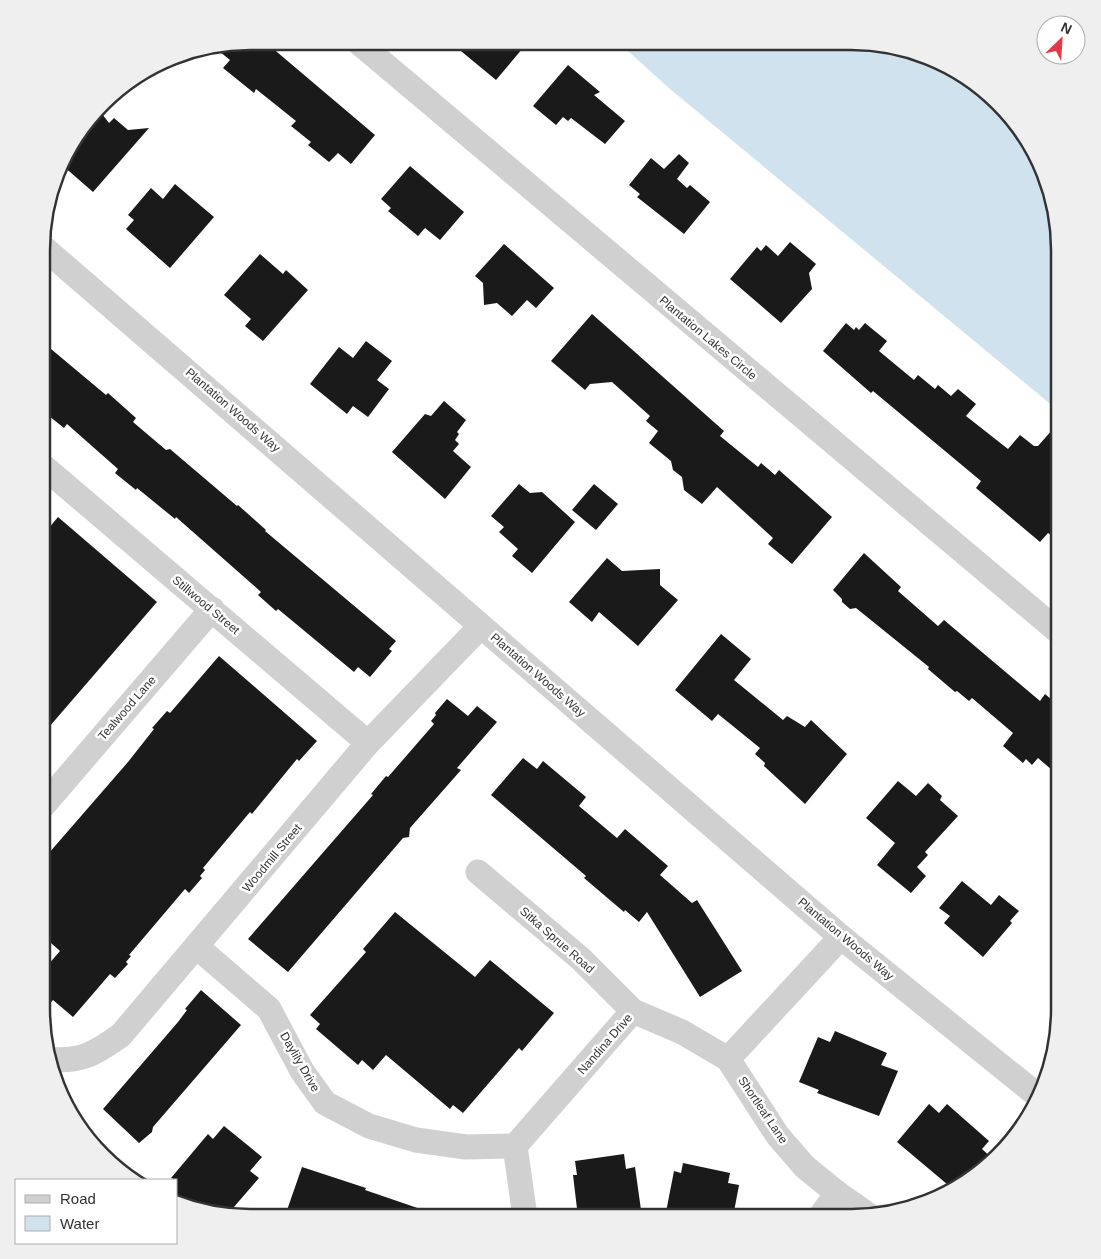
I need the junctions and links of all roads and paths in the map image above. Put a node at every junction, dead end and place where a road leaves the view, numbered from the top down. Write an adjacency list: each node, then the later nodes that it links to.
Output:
1 (368, 50): 5 (street, Plantation Lakes Circle)
2 (50, 253): 6 (street, Plantation Woods Way)
3 (50, 478): 4 (street, Stillwood Street)
4 (212, 609): 7 (street, Stillwood Street); 8 (street, Tealwood Lane)
5 (1051, 625)
6 (481, 626): 7 (street, Woodmill Street); 10 (street, Plantation Woods Way)
7 (368, 743): 11 (street, Woodmill Street)
8 (50, 797)
9 (478, 872): 12 (street, Sitka Sprue Road)
10 (841, 937): 13 (street); 15 (street, Plantation Woods Way)
11 (197, 946): 14 (street, Woodmill Street); 16 (street, Daylily Drive)
12 (633, 1011): 13 (street, Nandina Drive); 16 (street, Nandina Drive)
13 (728, 1059): 17 (street, Shortleaf Lane)
14 (57, 1060)
15 (1033, 1092)
16 (515, 1146): 18 (street)
17 (837, 1193): 19 (street); 20 (street, Shortleaf Lane)
18 (524, 1209)
19 (826, 1209)
20 (860, 1209)

